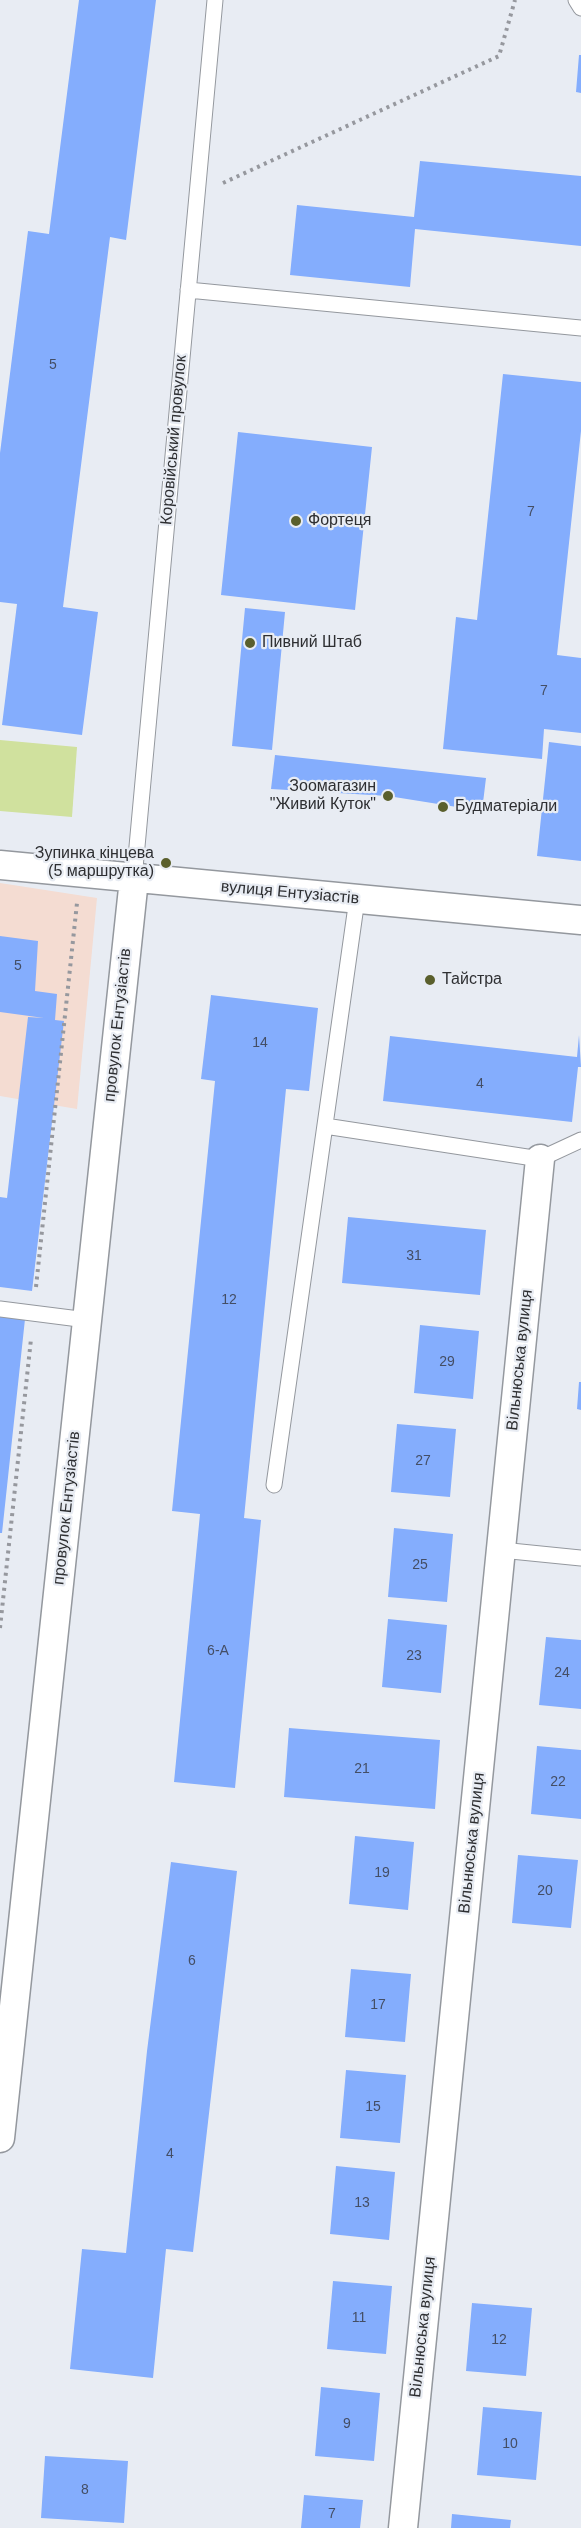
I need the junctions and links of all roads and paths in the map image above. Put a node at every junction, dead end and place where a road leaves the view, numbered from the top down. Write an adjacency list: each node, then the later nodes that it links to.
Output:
1 (214, 0): 5 (lane, Коровійський провулок)
2 (516, 0): 5 (path)
3 (576, 0): 4 (lane)
4 (581, 8)
5 (196, 196): 6 (lane, Коровійський провулок)
6 (188, 290): 7 (lane); 10 (lane, Коровійський провулок)
7 (581, 328)
8 (0, 865): 9 (street, вулиця Ентузіастів)
9 (80, 873): 10 (street, вулиця Ентузіастів); 17 (path)
10 (134, 879): 11 (street, вулиця Ентузіастів); 18 (street, провулок Ентузіастів)
11 (357, 899): 12 (street, вулиця Ентузіастів); 13 (lane)
12 (581, 920)
13 (325, 1126): 15 (lane); 19 (lane)
14 (581, 1140): 15 (lane)
15 (540, 1159): 20 (street, Вільнюська вулиця)
16 (0, 1309): 17 (lane)
17 (34, 1312): 18 (lane); 22 (path)
18 (87, 1320): 23 (street, провулок Ентузіастів)
19 (274, 1485)
20 (501, 1550): 21 (lane); 24 (street, Вільнюська вулиця)
21 (581, 1558)
22 (0, 1628)
23 (0, 2138)
24 (403, 2528)

